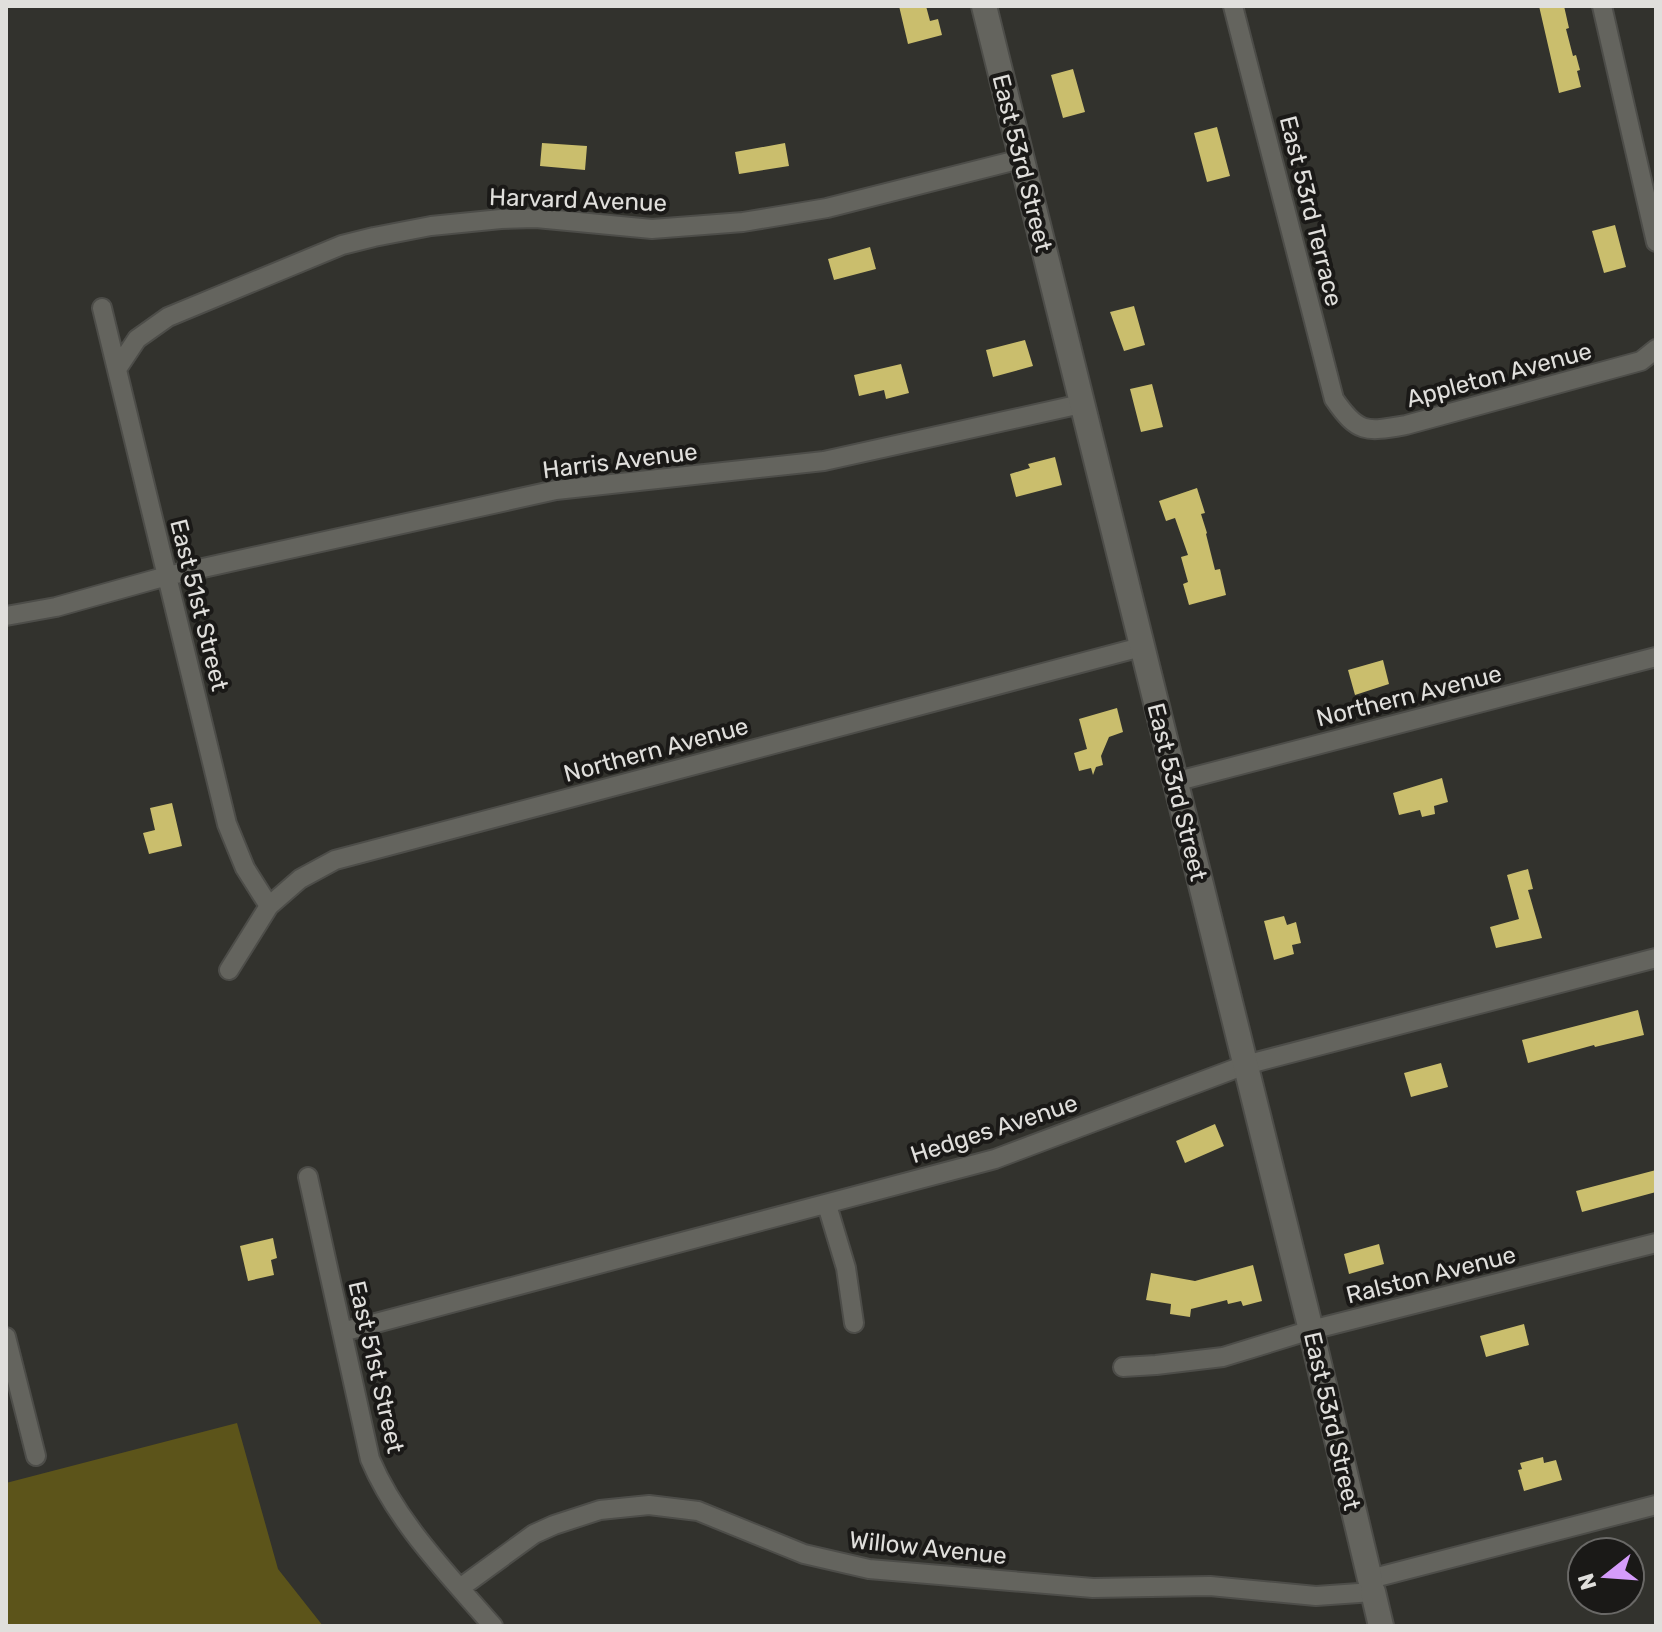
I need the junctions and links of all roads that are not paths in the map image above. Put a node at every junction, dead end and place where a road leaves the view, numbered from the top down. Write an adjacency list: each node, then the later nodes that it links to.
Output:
1 (984, 6): 4 (street, East 53rd Street)
2 (1233, 6): 10 (street, East 53rd Terrace)
3 (1602, 6): 5 (street)
4 (1021, 159): 8 (street, Harvard Avenue); 9 (street, East 53rd Street)
5 (1656, 242)
6 (102, 308): 8 (street, East 51st Street)
7 (1656, 349): 10 (street, Appleton Avenue)
8 (117, 369): 11 (street, East 51st Street)
9 (1081, 404): 11 (street, Harris Avenue); 13 (street, East 53rd Street)
10 (1353, 422)
11 (167, 576): 12 (street, Harris Avenue); 16 (street, East 51st Street)
12 (6, 616)
13 (1141, 647): 15 (street, East 53rd Street); 16 (street, Northern Avenue)
14 (1656, 657): 15 (street, Northern Avenue)
15 (1174, 782): 19 (street, East 53rd Street)
16 (269, 906): 18 (street, Northern Avenue)
17 (1656, 958): 19 (street, Hedges Avenue)
18 (229, 970)
19 (1245, 1065): 21 (street, Hedges Avenue); 24 (street, East 53rd Street)
20 (308, 1177): 25 (street, East 51st Street)
21 (827, 1205): 23 (street); 25 (street, Hedges Avenue)
22 (1656, 1243): 24 (street, Ralston Avenue)
23 (854, 1323)
24 (1311, 1330): 28 (street, Ralston Avenue); 31 (street, East 53rd Street)
25 (342, 1332): 32 (street, East 51st Street)
26 (6, 1337): 27 (street)
27 (8, 1359): 29 (street)
28 (1123, 1367)
29 (36, 1456)
30 (1656, 1505): 31 (street, Willow Avenue)
31 (1371, 1585): 32 (street, Willow Avenue); 34 (street, East 53rd Street)
32 (460, 1588): 33 (street, East 51st Street)
33 (493, 1626)
34 (1381, 1626)

